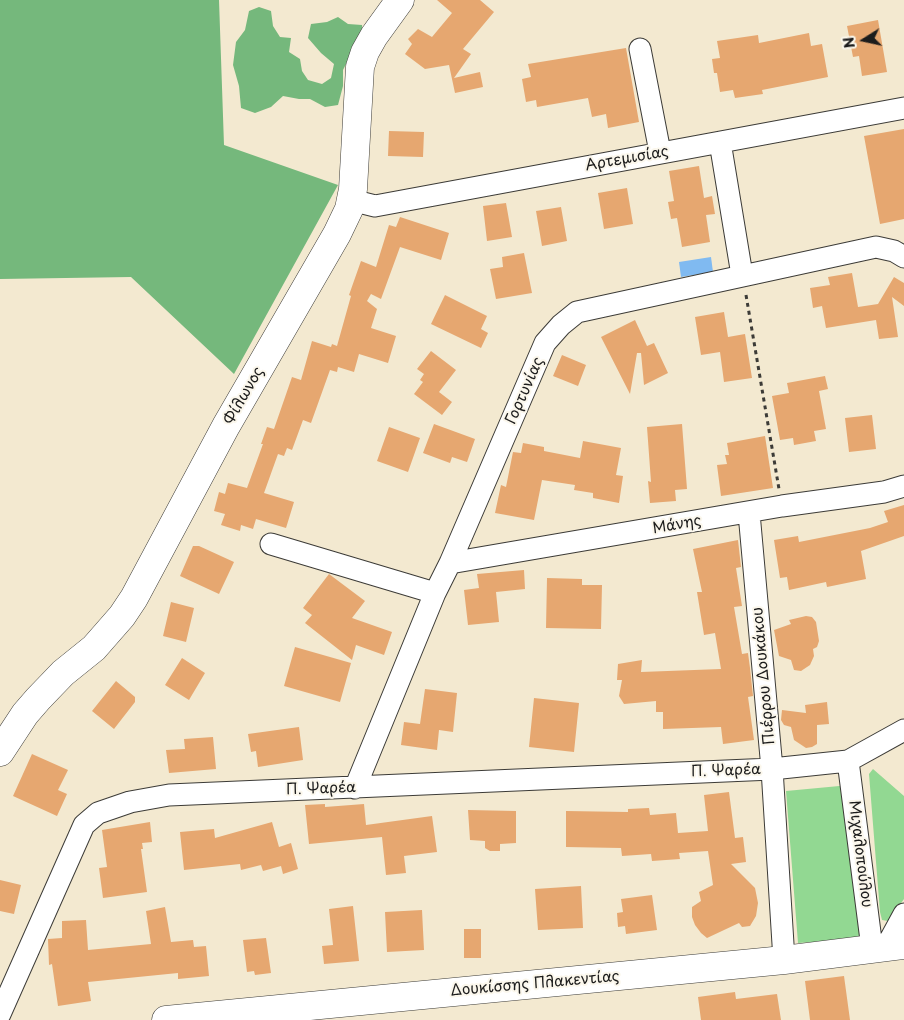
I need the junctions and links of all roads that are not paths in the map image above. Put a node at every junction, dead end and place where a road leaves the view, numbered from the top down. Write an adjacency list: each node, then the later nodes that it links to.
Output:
1 (400, 0): 6 (main road, Φίλωνος)
2 (640, 49): 5 (street)
3 (904, 108): 4 (street, Αρτεμισίας)
4 (720, 142): 5 (street, Αρτεμισίας); 8 (street)
5 (660, 152): 6 (street, Αρτεμισίας)
6 (351, 200): 15 (main road, Φίλωνος)
7 (904, 257): 8 (street, Γορτυνίας)
8 (742, 275): 12 (street, Γορτυνίας)
9 (904, 486): 10 (street, Μάνης)
10 (749, 513): 12 (street, Μάνης); 17 (street, Πιέρρου Δουκάκου)
11 (271, 544): 13 (street)
12 (450, 564): 13 (street, Γορτυνίας)
13 (435, 593): 18 (street, Γορτυνίας)
14 (904, 730): 16 (street)
15 (0, 752)
16 (848, 761): 17 (street, Π. Ψαρέα); 20 (street, Μιχαλοπούλου)
17 (772, 770): 18 (street, Π. Ψαρέα); 21 (street, Πιέρρου Δουκάκου)
18 (355, 788): 22 (street, Π. Ψαρέα)
19 (904, 914): 20 (street)
20 (888, 947): 21 (main road, Δουκίσσης Πλακεντίας)
21 (784, 960): 23 (main road, Δουκίσσης Πλακεντίας)
22 (0, 1014)
23 (166, 1020)

